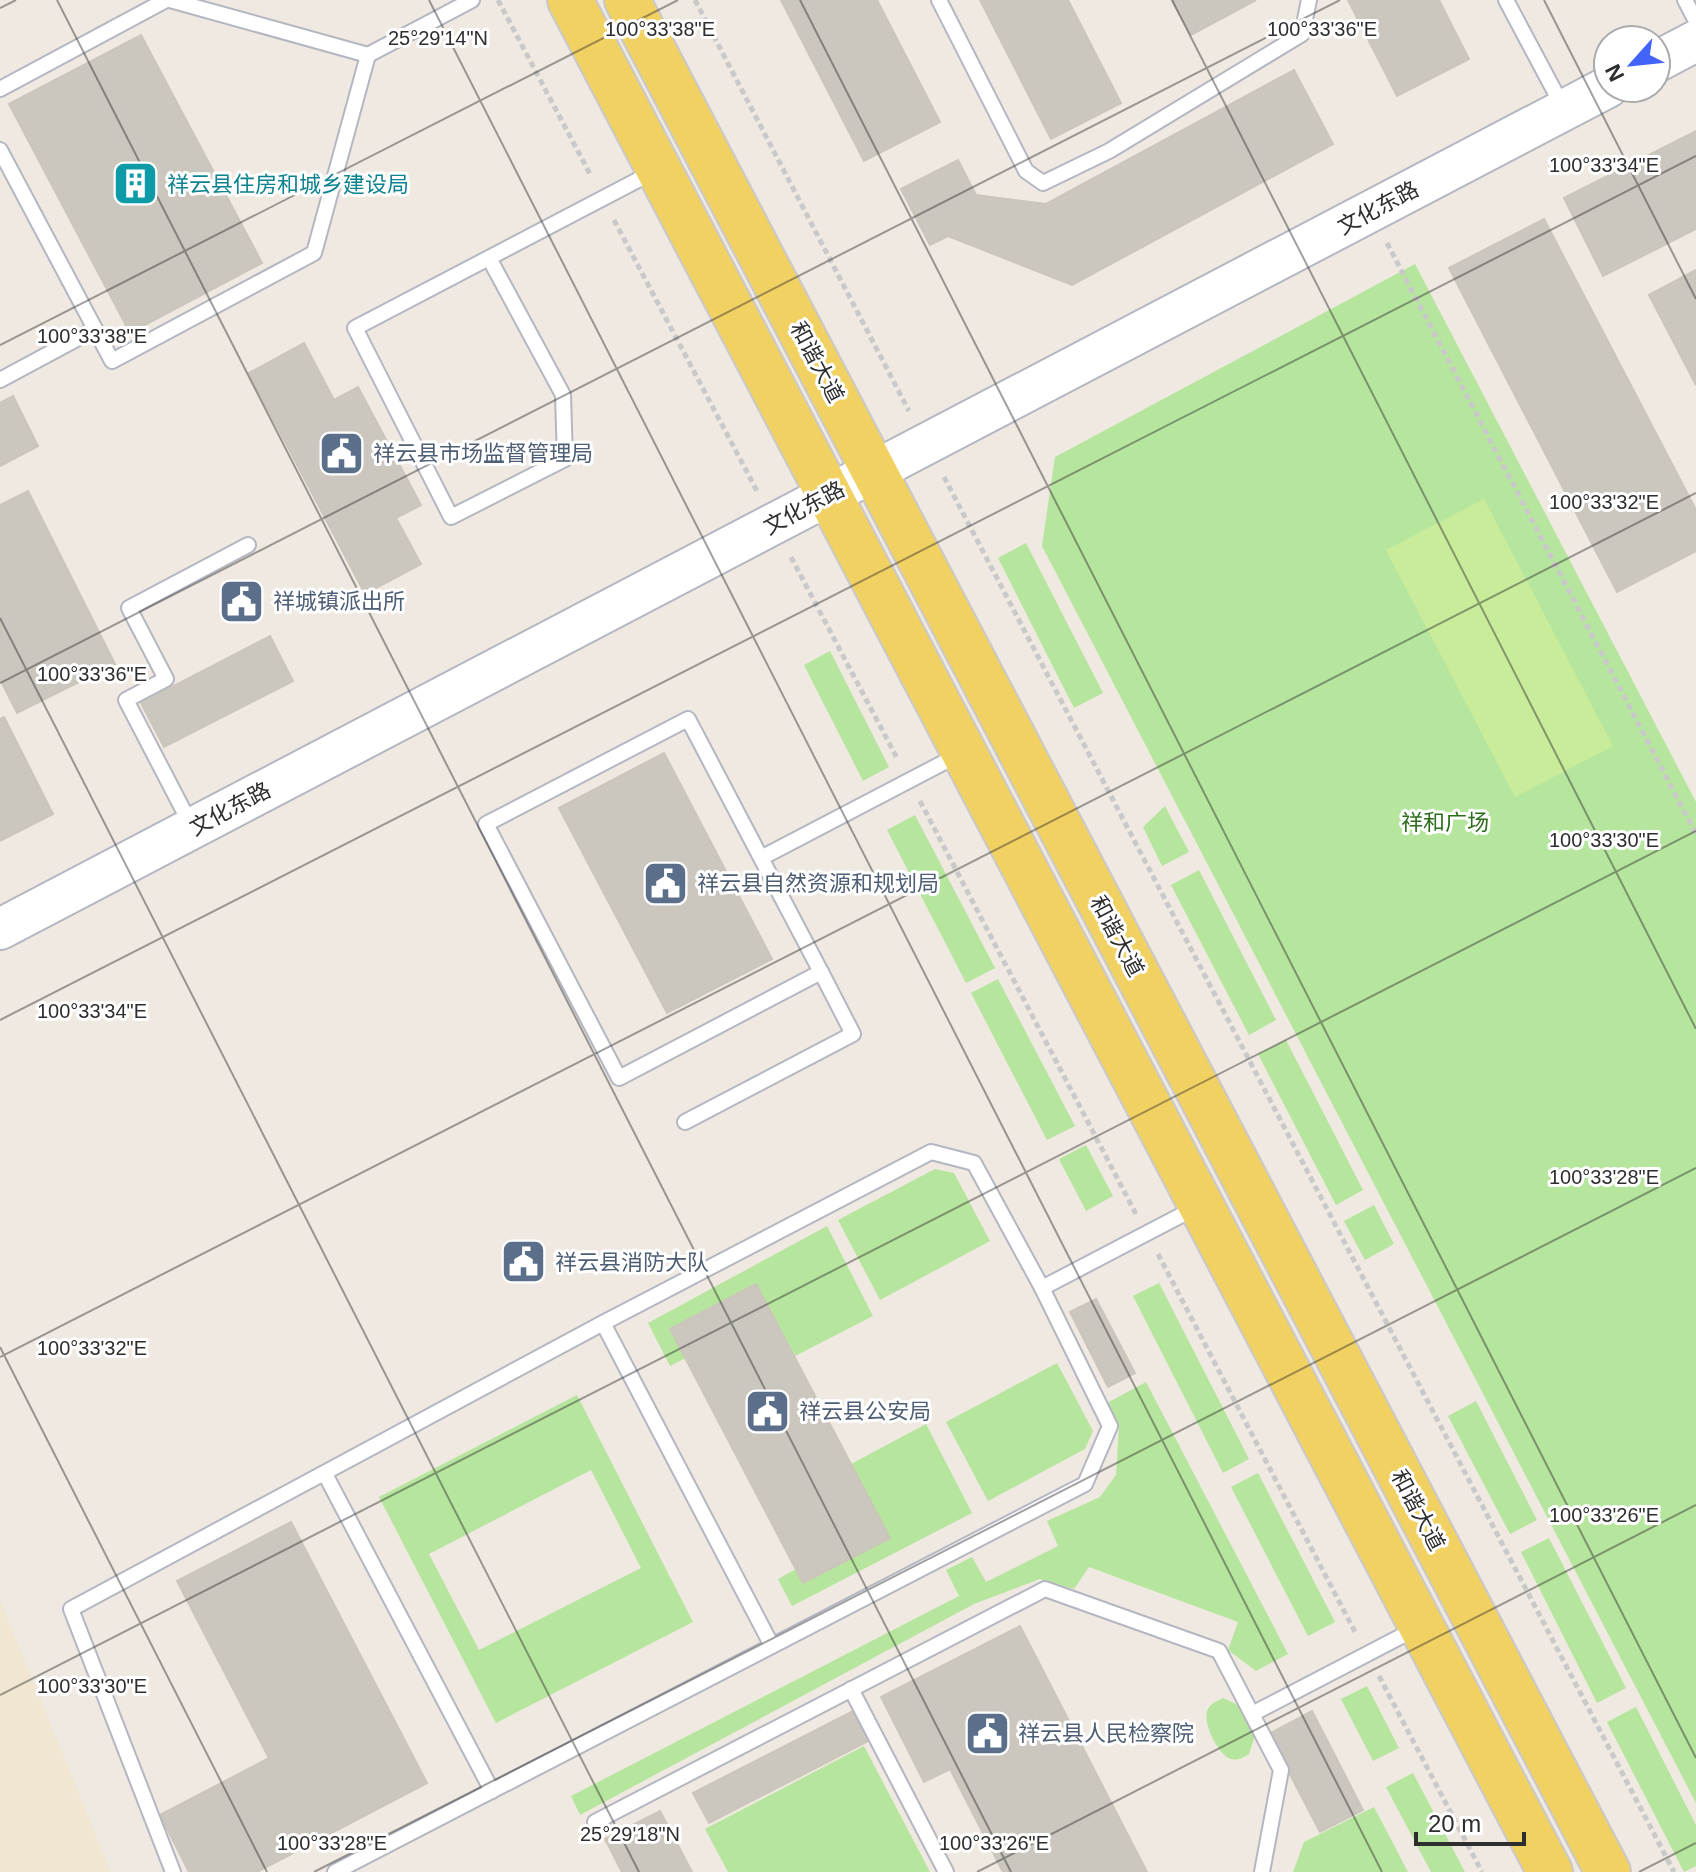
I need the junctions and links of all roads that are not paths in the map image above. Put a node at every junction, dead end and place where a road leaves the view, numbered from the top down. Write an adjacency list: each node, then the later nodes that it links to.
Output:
1 (168, 0): 12 (lane); 13 (lane)
2 (472, 0): 12 (lane)
3 (570, 0): 17 (main road)
4 (627, 0): 21 (main road, 和谐大道)
5 (939, 0): 6 (lane)
6 (1309, 0)
7 (1506, 0): 15 (lane)
8 (1685, 0): 9 (lane)
9 (1696, 21)
10 (1696, 41): 11 (street)
11 (1672, 54)
12 (368, 55): 19 (lane)
13 (0, 89)
14 (1592, 95): 15 (street, 文化东路)
15 (1564, 110): 21 (street, 文化东路)
16 (0, 150): 19 (lane)
17 (659, 169): 18 (lane); 22 (main road)
18 (489, 258): 18 (lane)
19 (95, 329): 20 (lane)
20 (0, 380)
21 (874, 471): 22 (street, 文化东路); 45 (main road, 和谐大道)
22 (829, 495): 24 (main road); 25 (street, 文化东路)
23 (248, 545): 25 (lane)
24 (964, 752): 26 (lane); 30 (main road)
25 (193, 828): 27 (street, 文化东路)
26 (761, 858): 28 (lane); 28 (lane)
27 (0, 929)
28 (821, 972): 29 (lane)
29 (685, 1122)
30 (1201, 1205): 31 (lane); 34 (main road)
31 (1042, 1288): 32 (lane); 35 (lane)
32 (603, 1323): 33 (lane); 35 (lane)
33 (325, 1474): 38 (lane); 40 (lane)
34 (1421, 1626): 37 (lane); 44 (main road)
35 (772, 1646): 38 (lane)
36 (851, 1689): 37 (lane); 39 (lane); 42 (lane)
37 (1252, 1714): 43 (lane)
38 (492, 1791): 41 (lane)
39 (595, 1822)
40 (173, 1872)
41 (335, 1872)
42 (946, 1872)
43 (1262, 1872)
44 (1550, 1872)
45 (1608, 1872)

